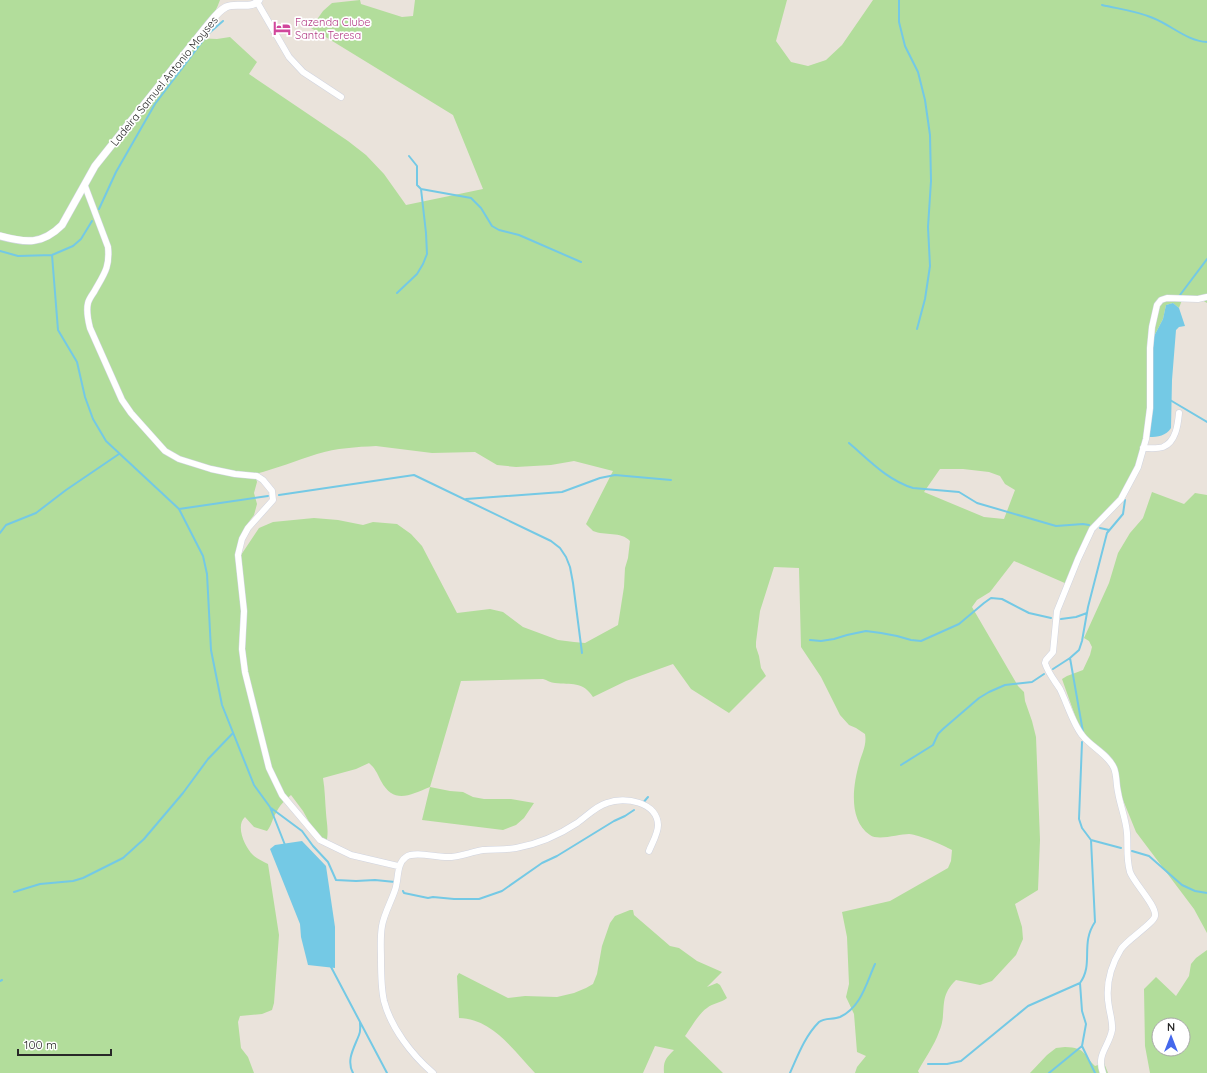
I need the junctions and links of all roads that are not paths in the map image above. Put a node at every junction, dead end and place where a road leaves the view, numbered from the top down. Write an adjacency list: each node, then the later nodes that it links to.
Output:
1 (258, 1): 2 (street); 3 (street, Ladeira Samuel Antonio Moyses)
2 (341, 97)
3 (85, 186): 4 (street, Ladeira Samuel Antonio Moyses); 9 (street)
4 (0, 236)
5 (1207, 297): 7 (street)
6 (1179, 413): 7 (street)
7 (1143, 448): 11 (street)
8 (649, 851): 9 (street)
9 (398, 866): 10 (street)
10 (433, 1073)
11 (1103, 1073)

